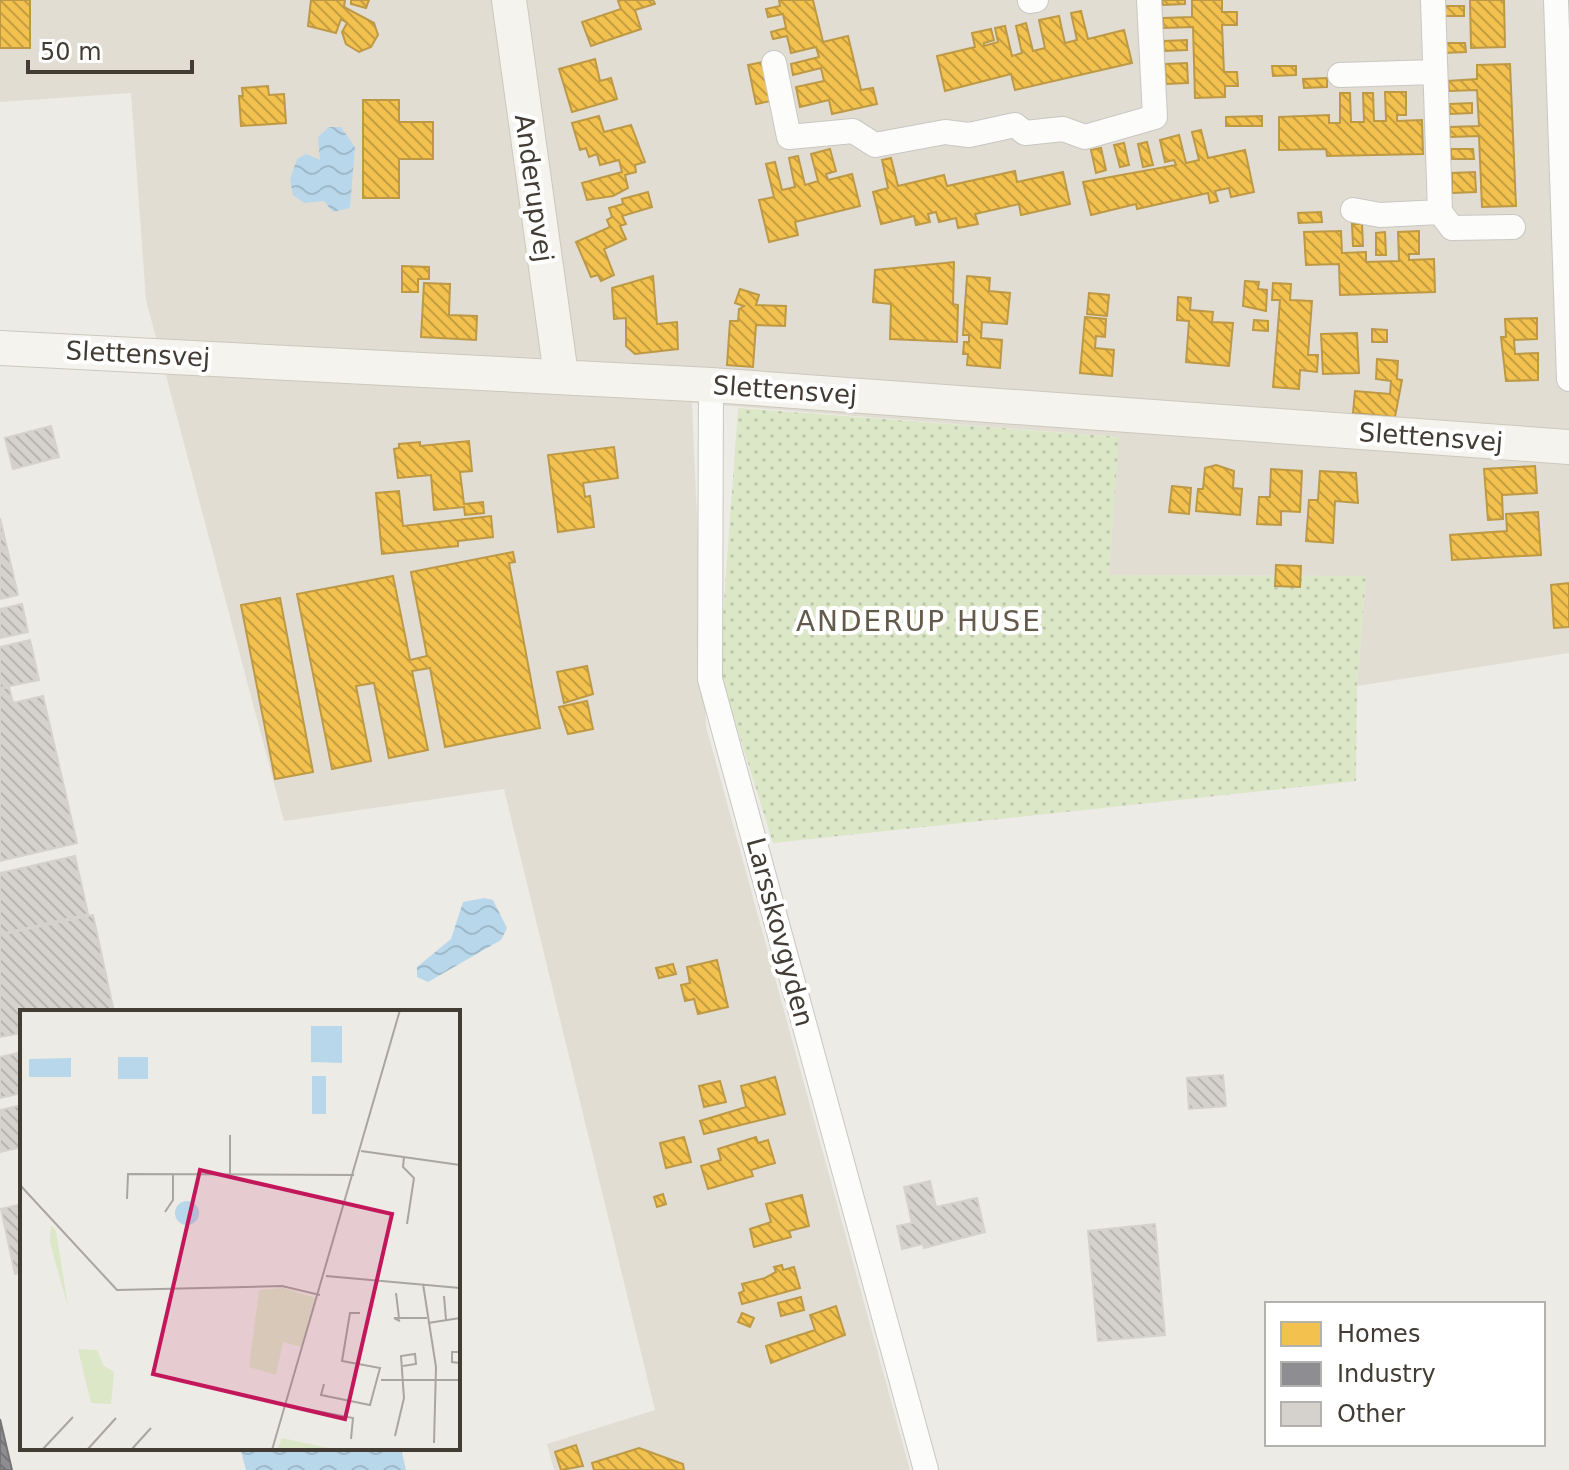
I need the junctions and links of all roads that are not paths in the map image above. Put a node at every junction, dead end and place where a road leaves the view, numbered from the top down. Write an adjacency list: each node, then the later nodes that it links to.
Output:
1 (509, 0): 12 (street, Anderupvej)
2 (1149, 0): 5 (street)
3 (1433, 0): 6 (street)
4 (1556, 0): 13 (street)
5 (774, 63)
6 (1435, 72): 7 (street); 9 (street)
7 (1340, 75)
8 (1353, 210): 9 (street)
9 (1440, 212): 10 (street)
10 (1513, 227)
11 (0, 348): 12 (street, Slettensvej)
12 (561, 375): 14 (street, Slettensvej)
13 (1569, 379)
14 (711, 385): 15 (street, Slettensvej); 16 (street, Larsskovgyden)
15 (1569, 447)
16 (926, 1470)

